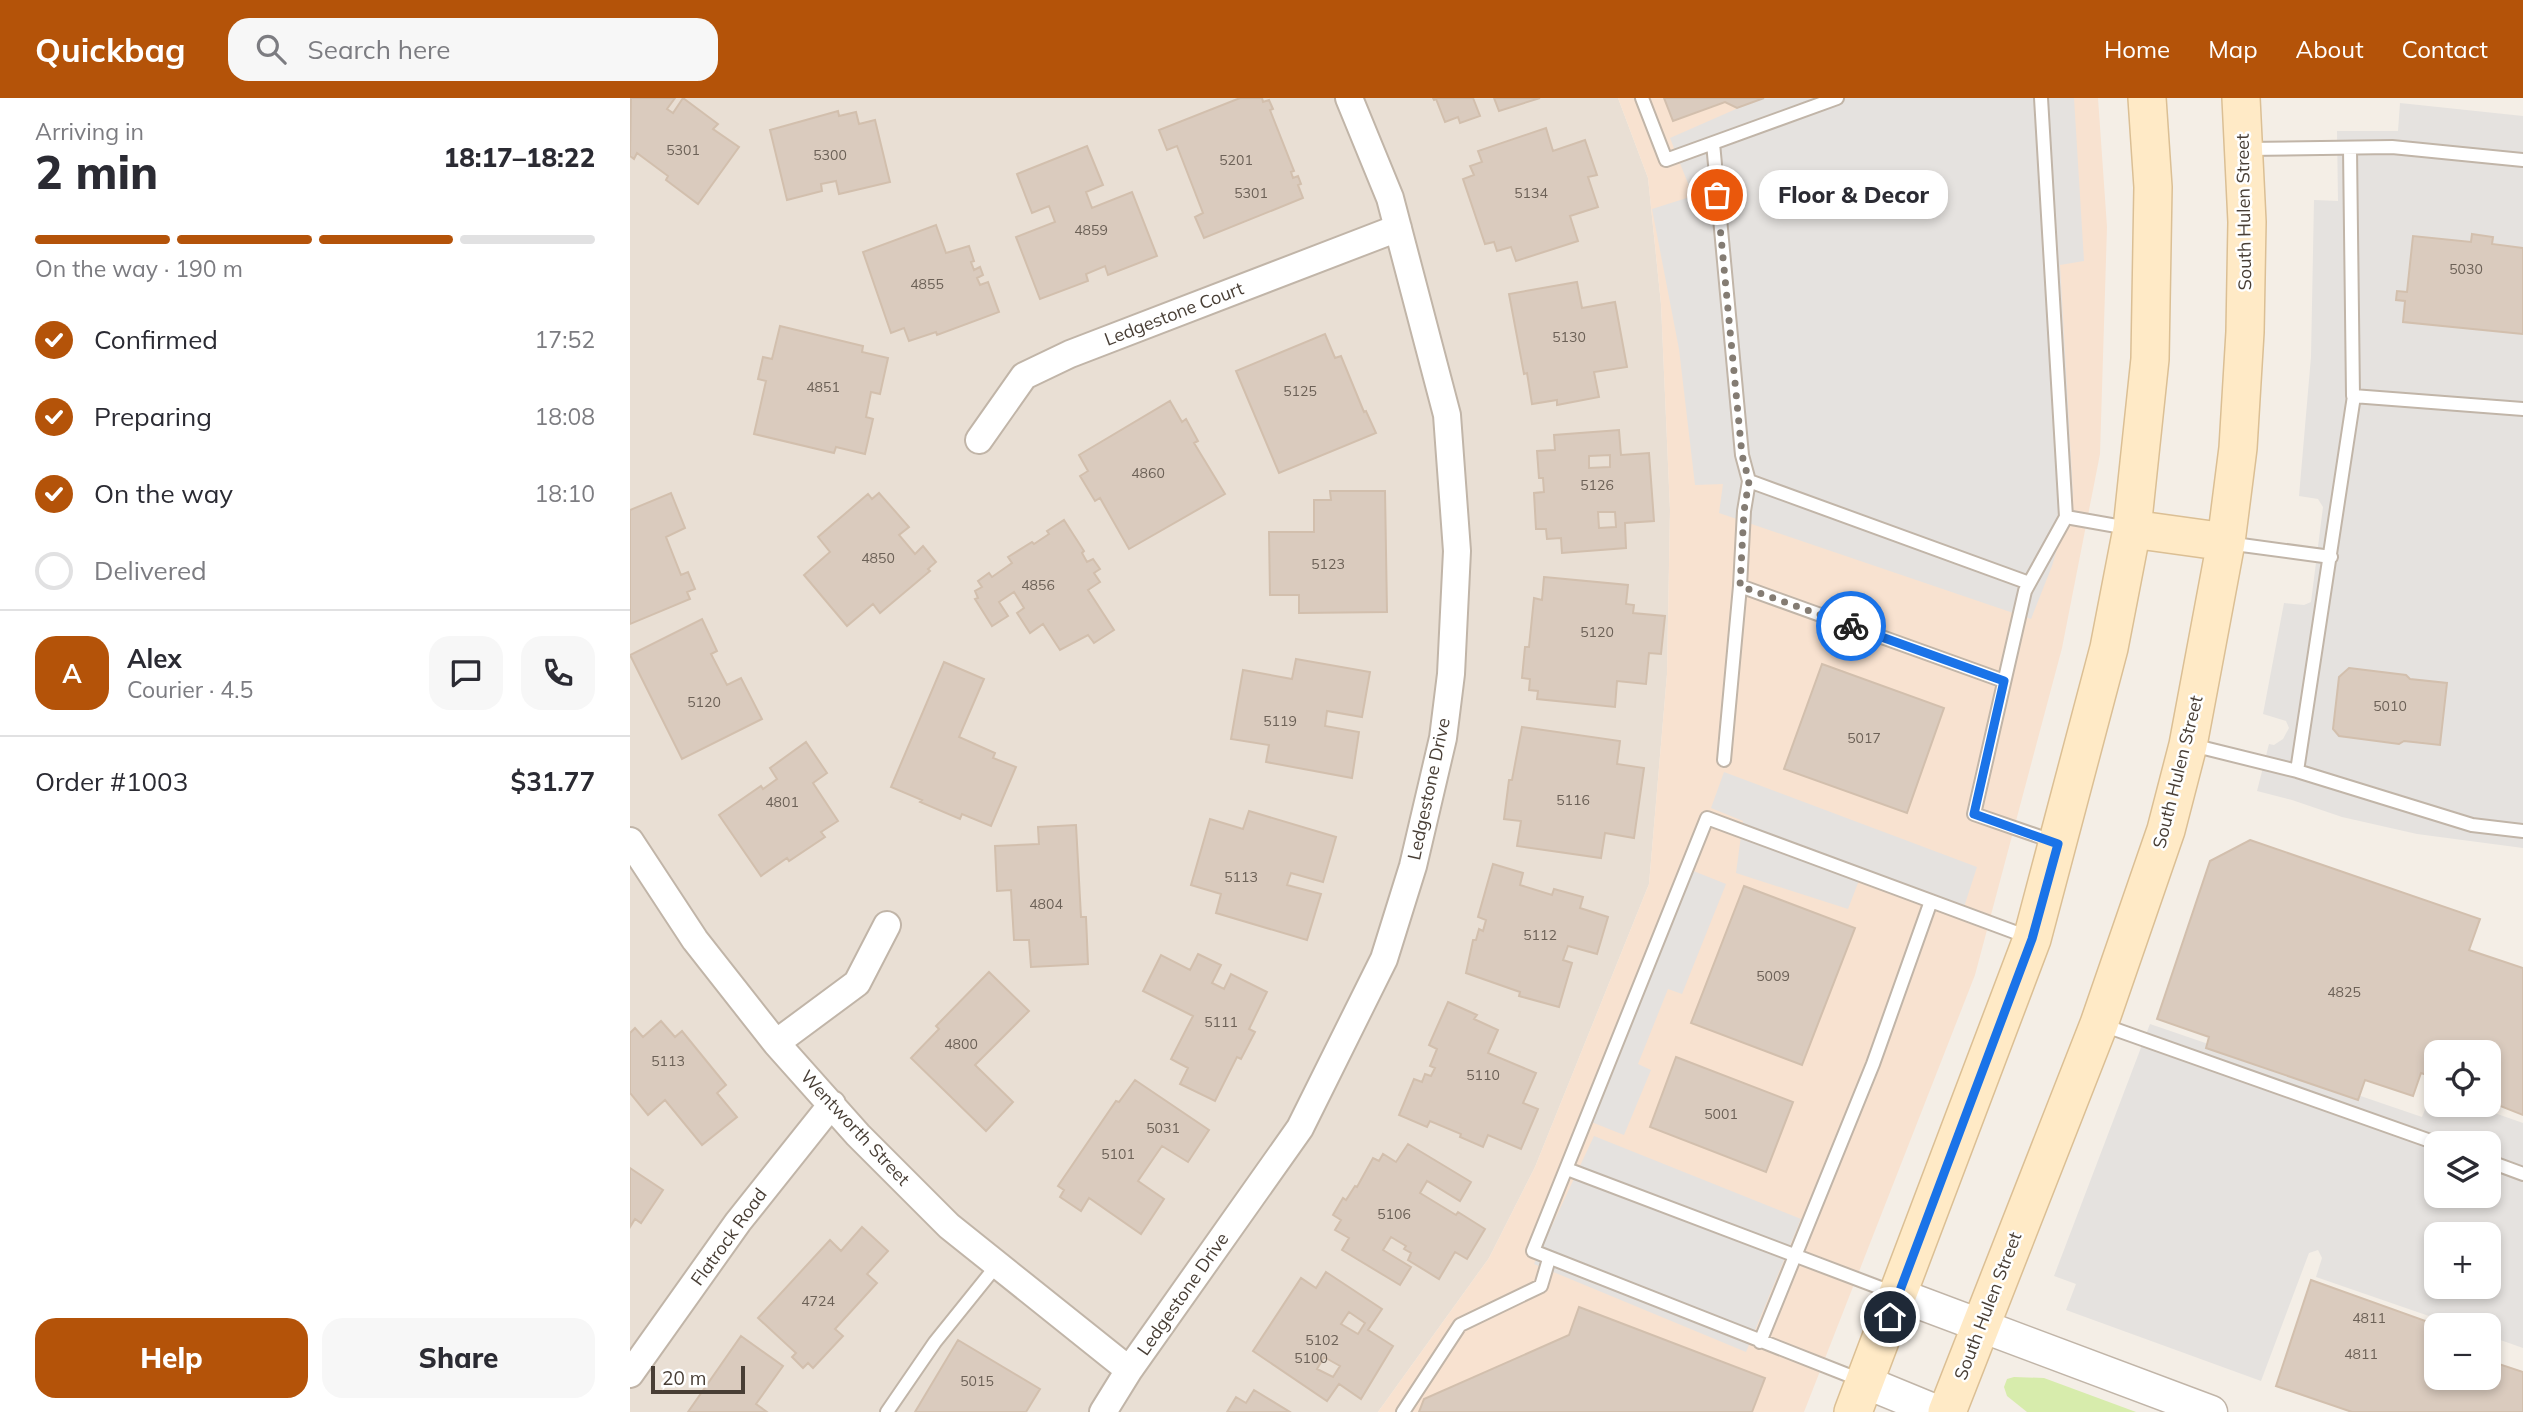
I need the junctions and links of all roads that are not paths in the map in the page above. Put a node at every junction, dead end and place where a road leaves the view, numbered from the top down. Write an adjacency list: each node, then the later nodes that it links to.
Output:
1 (1349, 98): 11 (street, Ledgestone Drive)
2 (1642, 98): 7 (lane)
3 (1837, 98): 7 (lane)
4 (2041, 98): 16 (lane)
5 (2147, 98): 17 (main road)
6 (2241, 98): 9 (main road, South Hulen Street)
7 (1713, 143): 15 (lane)
8 (2350, 148): 9 (lane); 10 (lane); 12 (lane)
9 (2245, 149): 18 (main road, South Hulen Street)
10 (2523, 160)
11 (1398, 228): 14 (street, Ledgestone Court); 45 (street, Ledgestone Drive)
12 (2354, 396): 13 (lane); 19 (lane)
13 (2523, 409)
14 (979, 440)
15 (1749, 481): 20 (lane); 21 (lane)
16 (2066, 517): 17 (lane); 20 (lane)
17 (2132, 529): 18 (main road); 28 (main road)
18 (2226, 542): 19 (lane); 23 (main road, South Hulen Street)
19 (2331, 558): 25 (lane)
20 (2029, 583): 22 (lane)
21 (1740, 586): 22 (lane); 24 (lane)
22 (2004, 681): 28 (lane)
23 (2188, 745): 25 (lane); 32 (main road, South Hulen Street)
24 (1724, 760)
25 (2297, 771): 26 (lane)
26 (2523, 831)
27 (630, 841): 33 (street, Wentworth Street)
28 (2058, 844): 31 (main road)
29 (1931, 901): 31 (lane); 37 (lane); 39 (lane)
30 (887, 925): 33 (street)
31 (2032, 939): 42 (main road)
32 (2099, 1024): 35 (lane); 43 (main road, South Hulen Street)
33 (776, 1043): 34 (street, Wentworth Street)
34 (832, 1104): 41 (street, Wentworth Street); 46 (street, Flatrock Road)
35 (2424, 1139)
36 (2501, 1166): 38 (lane)
37 (1567, 1169): 39 (lane); 40 (lane)
38 (2523, 1174)
39 (1795, 1256): 42 (lane); 44 (lane)
40 (1549, 1259): 44 (lane); 50 (lane)
41 (997, 1265): 45 (street, Wentworth Street); 48 (lane)
42 (1899, 1295): 43 (street); 47 (main road)
43 (1981, 1325): 52 (main road, South Hulen Street); 53 (street)
44 (1760, 1342): 47 (lane)
45 (1129, 1370): 49 (street, Ledgestone Drive)
46 (630, 1374)
47 (1859, 1397): 51 (street)
48 (887, 1412)
49 (1104, 1412)
50 (1403, 1412)
51 (1938, 1412)
52 (1947, 1412)
53 (2211, 1412)

